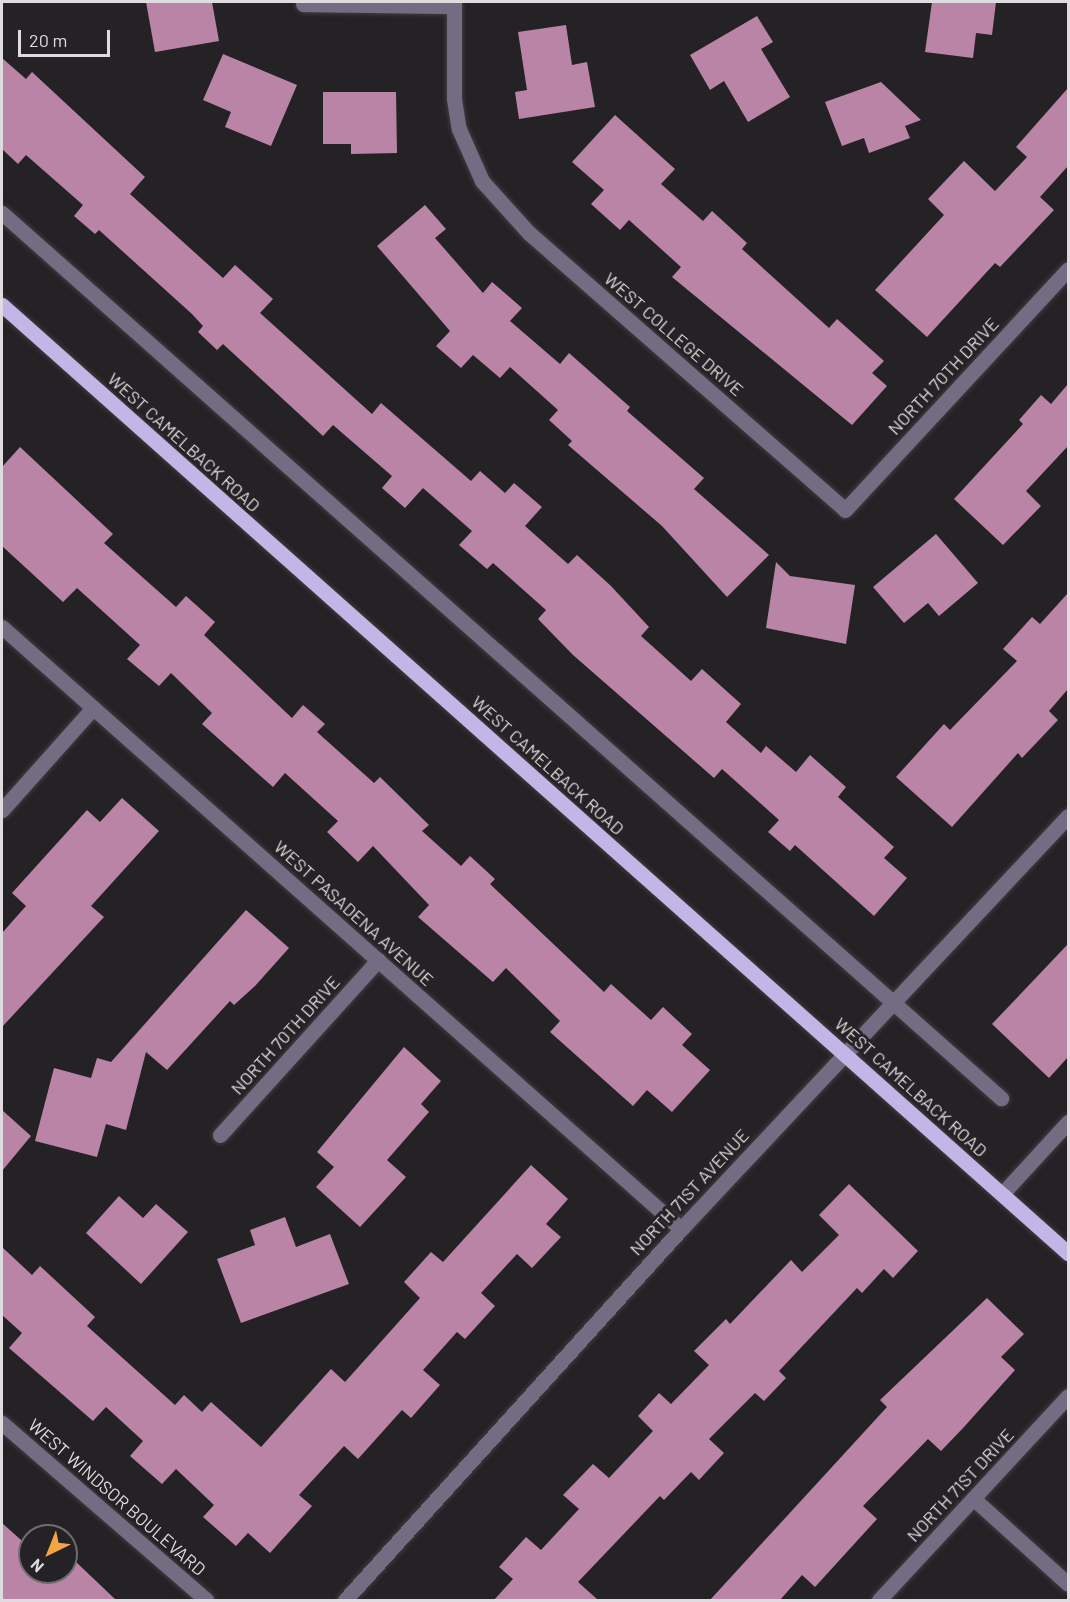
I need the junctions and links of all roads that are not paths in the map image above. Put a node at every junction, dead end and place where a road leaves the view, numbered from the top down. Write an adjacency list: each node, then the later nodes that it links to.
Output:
1 (303, 4): 2 (street)
2 (454, 4): 6 (street, WEST COLLEGE DRIVE)
3 (2, 213): 12 (street)
4 (1068, 269): 6 (street, NORTH 70TH DRIVE)
5 (2, 305): 13 (main road, WEST CAMELBACK ROAD)
6 (845, 510)
7 (2, 627): 8 (street, WEST PASADENA AVENUE)
8 (93, 708): 9 (street); 11 (street, WEST PASADENA AVENUE)
9 (2, 810)
10 (1068, 816): 12 (street, NORTH 71ST AVENUE)
11 (378, 960): 16 (street, NORTH 70TH DRIVE); 18 (street, WEST PASADENA AVENUE)
12 (893, 1002): 13 (street, NORTH 71ST AVENUE); 14 (street)
13 (845, 1054): 17 (main road, WEST CAMELBACK ROAD); 18 (street, NORTH 71ST AVENUE)
14 (1001, 1098)
15 (1068, 1122): 17 (street)
16 (220, 1135)
17 (1002, 1194): 19 (main road, WEST CAMELBACK ROAD)
18 (681, 1229): 25 (street, NORTH 71ST AVENUE)
19 (1068, 1253)
20 (1068, 1396): 22 (street, NORTH 71ST DRIVE)
21 (2, 1423): 24 (street, WEST WINDSOR BOULEVARD)
22 (975, 1500): 23 (street); 26 (street, NORTH 71ST DRIVE)
23 (1068, 1584)
24 (206, 1600)
25 (345, 1600)
26 (879, 1600)

